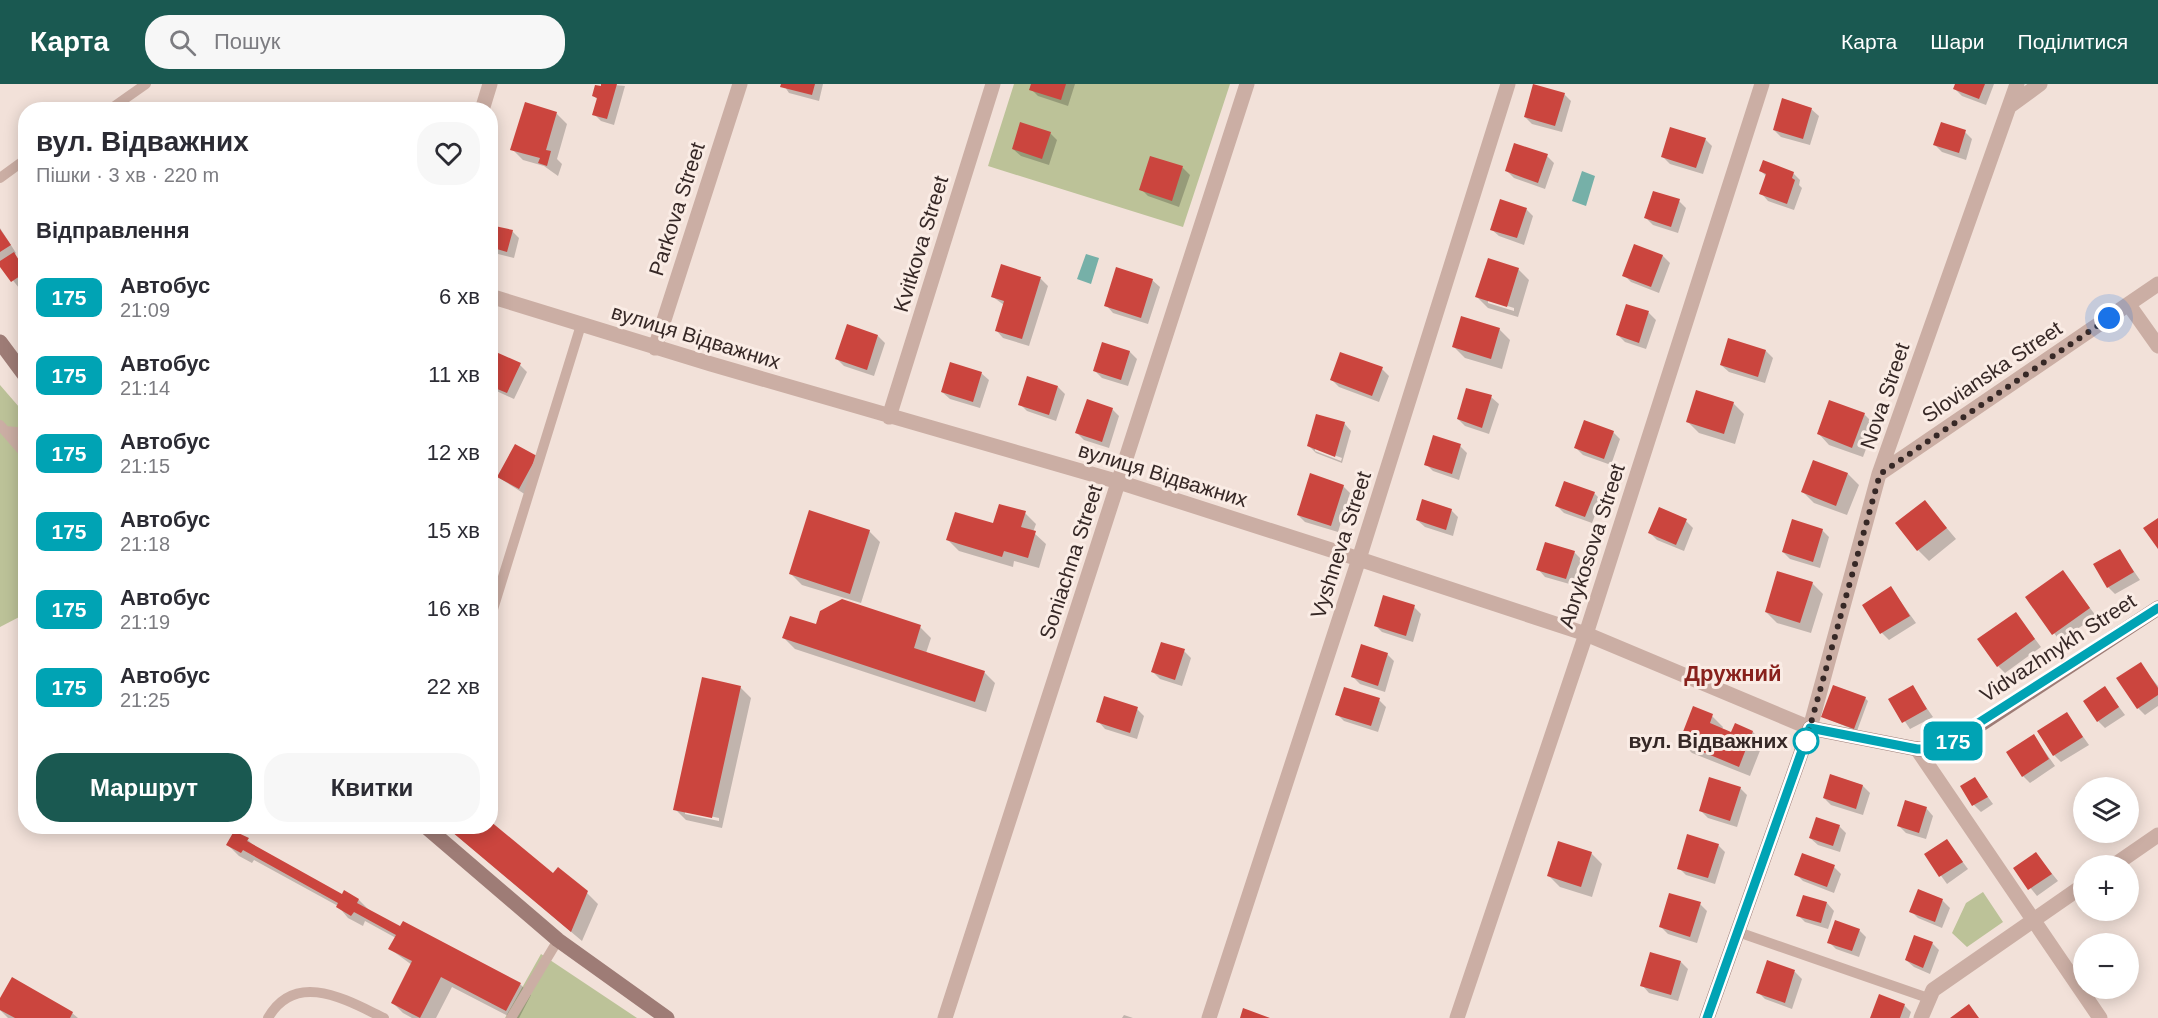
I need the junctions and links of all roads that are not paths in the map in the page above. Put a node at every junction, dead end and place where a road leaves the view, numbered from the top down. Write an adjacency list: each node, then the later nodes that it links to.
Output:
1 (146, 84): 10 (lane)
2 (490, 84): 11 (street)
3 (740, 84): 21 (street, Parkova Street)
4 (993, 84): 23 (street, Kvitkova Street)
5 (1247, 84): 28 (street, Soniachna Street)
6 (1508, 84): 29 (street, Vyshneva Street)
7 (1762, 84): 32 (street, Abrykosova Street)
8 (2017, 84): 12 (street, Nova Street)
9 (2040, 84): 12 (street)
10 (120, 102)
11 (484, 102)
12 (2010, 106): 27 (street, Nova Street)
13 (18, 165): 14 (lane)
14 (0, 178)
15 (2158, 285): 17 (street, Slovianska Street)
16 (498, 299): 18 (street, вулиця Відважних)
17 (2128, 305): 20 (street); 27 (street, Slovianska Street)
18 (582, 325): 21 (street, вулиця Відважних); 30 (lane)
19 (0, 342): 22 (street)
20 (2158, 346)
21 (655, 348): 23 (street, вулиця Відважних)
22 (18, 366)
23 (890, 417): 28 (street, вулиця Відважних)
24 (2, 428): 25 (lane); 26 (lane)
25 (18, 431)
26 (18, 445)
27 (1880, 474): 33 (street, Nova Street)
28 (1119, 482): 29 (street, вулиця Відважних); 47 (street, Soniachna Street)
29 (1359, 558): 32 (street, вулиця Відважних); 48 (street, Vyshneva Street)
30 (498, 593)
31 (2158, 608): 34 (street, Vidvazhnykh Street)
32 (1586, 634): 33 (street, вулиця Відважних); 49 (street, Abrykosova Street)
33 (1810, 728): 34 (street, Vidvazhnykh Street); 40 (street)
34 (1917, 749): 39 (street)
35 (434, 834): 41 (street)
36 (2158, 836): 37 (street)
37 (2130, 855)
38 (2073, 892): 39 (street)
39 (2031, 920): 42 (street); 52 (street)
40 (1738, 932): 42 (lane); 50 (street)
41 (558, 940): 45 (lane); 46 (street)
42 (1928, 998): 51 (street)
43 (268, 1018): 44 (lane)
44 (384, 1018)
45 (511, 1018)
46 (668, 1018)
47 (945, 1018)
48 (1209, 1018)
49 (1457, 1018)
50 (1707, 1018)
51 (1921, 1018)
52 (2100, 1018)

